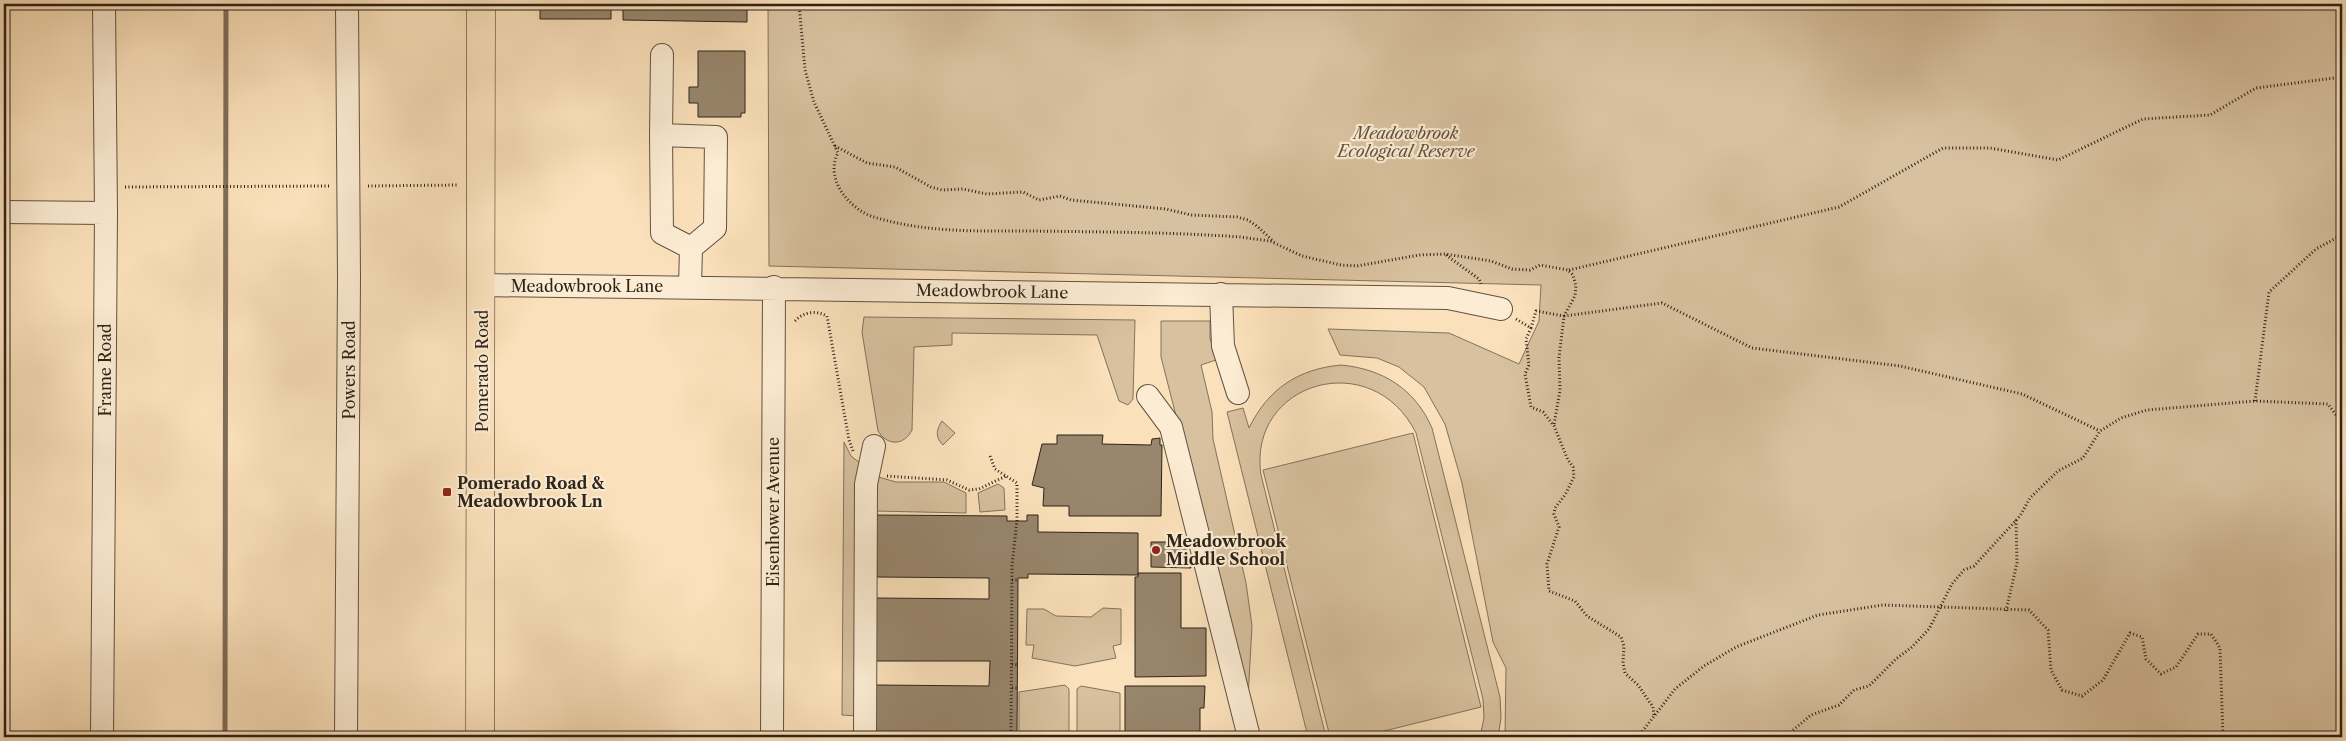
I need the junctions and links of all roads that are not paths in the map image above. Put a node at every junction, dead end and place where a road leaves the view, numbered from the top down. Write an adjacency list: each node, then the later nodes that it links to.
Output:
1 (104, 4): 7 (street, Frame Road)
2 (346, 4): 18 (street, Powers Road)
3 (482, 4): 9 (main road, Pomerado Road)
4 (662, 55): 5 (street)
5 (661, 135): 8 (street); 8 (street)
6 (4, 212): 7 (street)
7 (106, 213): 17 (street, Frame Road)
8 (691, 248): 10 (street)
9 (482, 285): 10 (street, Meadowbrook Lane); 19 (main road, Pomerado Road)
10 (690, 286): 11 (street, Meadowbrook Lane)
11 (774, 287): 12 (street, Meadowbrook Lane); 20 (street, Eisenhower Avenue)
12 (1222, 294): 13 (street, Meadowbrook Lane); 14 (street)
13 (1499, 309)
14 (1238, 393)
15 (1148, 396): 22 (street)
16 (874, 446): 21 (street)
17 (102, 737)
18 (346, 737)
19 (480, 737)
20 (772, 737)
21 (865, 737)
22 (1249, 737)

